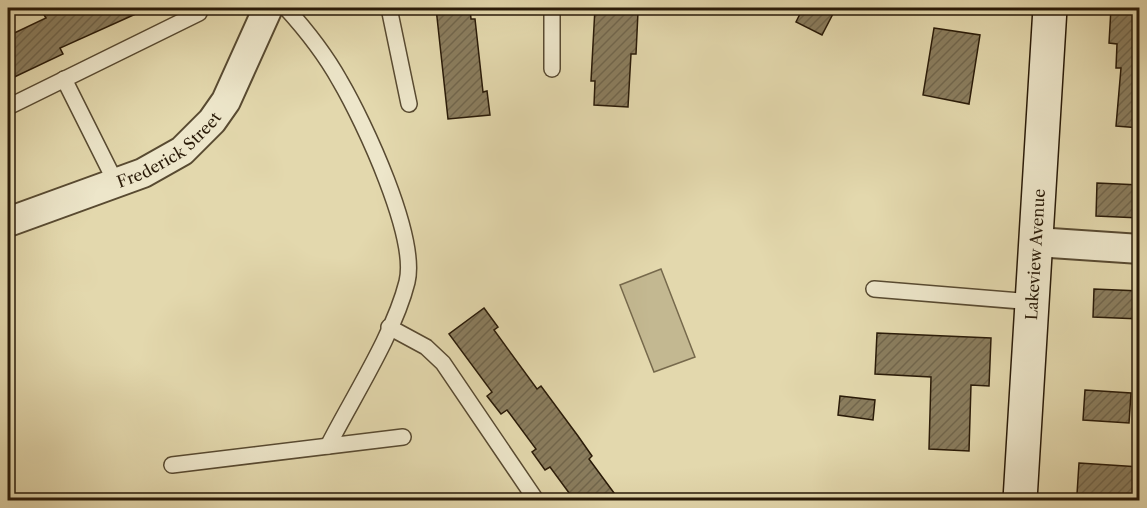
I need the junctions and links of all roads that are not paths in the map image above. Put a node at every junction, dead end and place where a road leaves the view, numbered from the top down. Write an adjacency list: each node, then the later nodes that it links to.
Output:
1 (268, 8): 11 (street, Frederick Street)
2 (286, 8): 17 (lane)
3 (389, 8): 9 (lane)
4 (552, 8): 7 (lane)
5 (1050, 8): 13 (main road, Lakeview Avenue)
6 (200, 13): 8 (lane)
7 (552, 69)
8 (64, 79): 10 (lane); 11 (lane)
9 (409, 104)
10 (8, 106)
11 (116, 183): 12 (street, Frederick Street)
12 (8, 222)
13 (1036, 242): 14 (street); 16 (main road, Lakeview Avenue)
14 (1140, 249)
15 (874, 289): 16 (lane)
16 (1032, 302): 22 (main road, Lakeview Avenue)
17 (388, 327): 19 (lane); 21 (lane)
18 (403, 437): 19 (lane)
19 (328, 446): 20 (lane)
20 (172, 465)
21 (536, 501)
22 (1020, 501)

